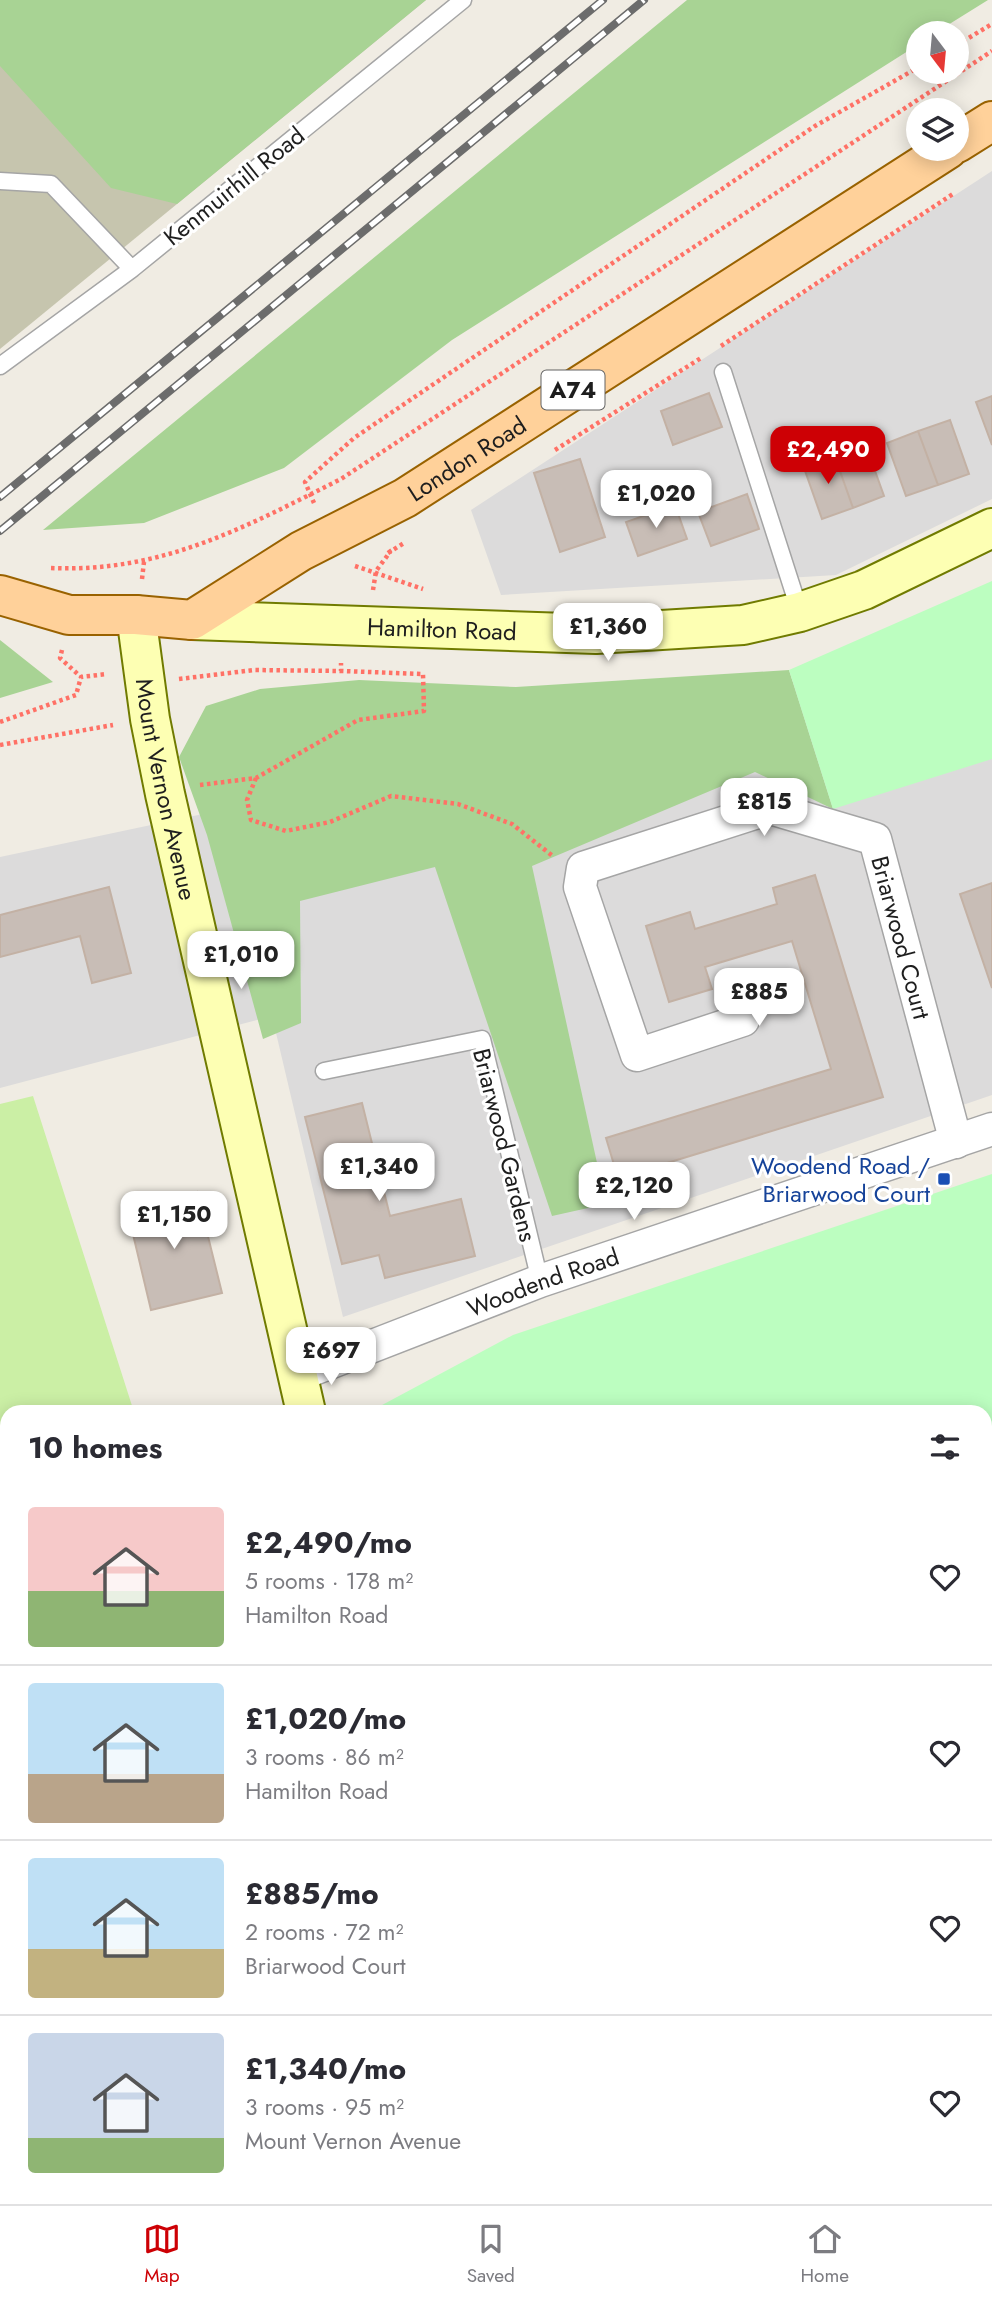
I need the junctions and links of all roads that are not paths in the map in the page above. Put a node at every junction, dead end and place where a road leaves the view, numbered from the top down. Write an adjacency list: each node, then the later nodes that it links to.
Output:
1 (463, 0): 6 (lane, Kenmuirhill Road)
2 (992, 121): 3 (main road)
3 (969, 135)
4 (929, 161): 13 (main road, London Road / A74)
5 (0, 181): 6 (lane)
6 (132, 269): 7 (lane, Kenmuirhill Road)
7 (0, 366)
8 (723, 372): 11 (lane)
9 (992, 528): 11 (main road, Hamilton Road)
10 (0, 595): 12 (main road, Hamilton Road)
11 (800, 612): 13 (main road, Hamilton Road)
12 (136, 615): 13 (main road, Hamilton Road); 19 (main road, Mount Vernon Avenue)
13 (192, 621)
14 (743, 1020): 17 (street, Briarwood Court)
15 (324, 1070): 18 (lane, Briarwood Gardens)
16 (992, 1129): 17 (street, Woodend Road)
17 (956, 1142): 18 (street, Woodend Road)
18 (540, 1281): 19 (street, Woodend Road)
19 (298, 1375): 20 (main road, Mount Vernon Avenue)
20 (304, 1405)

